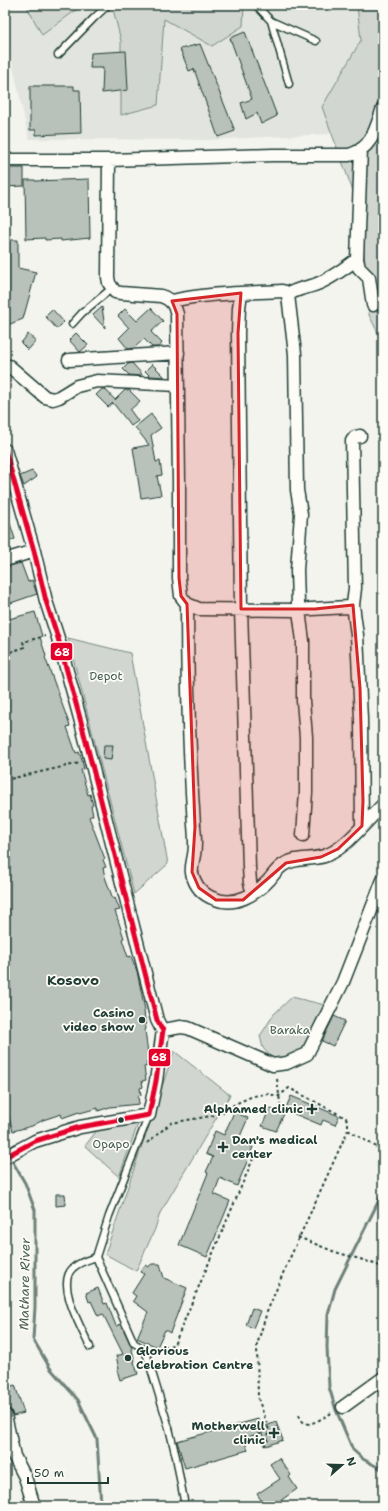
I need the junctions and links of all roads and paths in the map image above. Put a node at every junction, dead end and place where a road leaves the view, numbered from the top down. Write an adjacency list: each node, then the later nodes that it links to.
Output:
1 (108, 5): 5 (lane)
2 (256, 5): 3 (lane)
3 (270, 21): 4 (lane); 6 (lane)
4 (316, 41)
5 (58, 55)
6 (289, 84)
7 (383, 108): 8 (street)
8 (362, 149): 10 (street); 11 (street)
9 (5, 160): 10 (street)
10 (109, 160): 12 (street)
11 (357, 259): 14 (street); 16 (street)
12 (112, 288): 15 (street); 17 (lane)
13 (241, 293): 14 (street); 15 (street); 28 (street)
14 (288, 295): 29 (street)
15 (172, 301): 18 (street)
16 (373, 305)
17 (72, 324)
18 (178, 353): 19 (street); 21 (street)
19 (69, 360)
20 (9, 366): 21 (street)
21 (178, 385): 26 (street)
22 (360, 436): 27 (street)
23 (5, 450): 24 (street)
24 (34, 551): 25 (street); 30 (street)
25 (5, 560)
26 (187, 604): 28 (street); 38 (street)
27 (353, 605): 29 (street); 35 (street)
28 (241, 609): 29 (street); 38 (street)
29 (299, 610): 36 (street)
30 (58, 638): 31 (path); 32 (street)
31 (5, 654)
32 (91, 761): 33 (path); 39 (street)
33 (5, 780)
34 (383, 805): 35 (street)
35 (362, 826): 38 (street)
36 (303, 835)
37 (383, 880): 39 (street)
38 (253, 893)
39 (163, 1030): 43 (street)
40 (277, 1079): 41 (path)
41 (279, 1096): 42 (path); 44 (path); 46 (path)
42 (281, 1110)
43 (148, 1115): 46 (lane); 48 (street)
44 (348, 1130): 45 (path); 49 (path)
45 (383, 1151)
46 (134, 1153): 50 (lane)
47 (255, 1154): 53 (path)
48 (5, 1157)
49 (298, 1237): 51 (path); 58 (path)
50 (96, 1257): 52 (lane); 53 (lane)
51 (383, 1267)
52 (90, 1347)
53 (144, 1349): 60 (lane)
54 (383, 1378): 55 (street)
55 (343, 1407): 57 (path)
56 (5, 1415): 59 (street)
57 (299, 1415)
58 (264, 1446)
59 (34, 1506)
60 (185, 1506)

